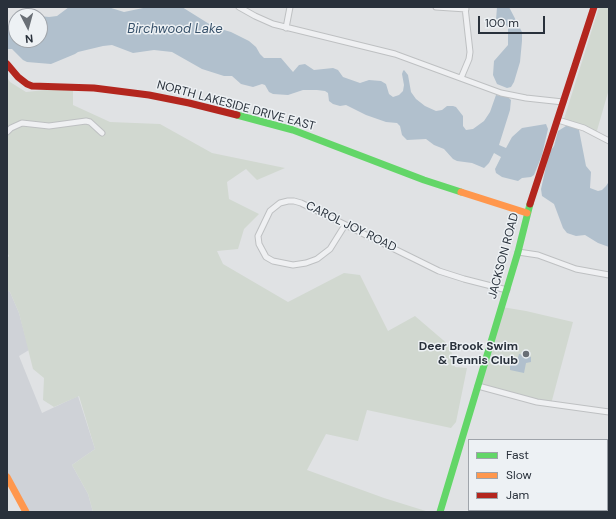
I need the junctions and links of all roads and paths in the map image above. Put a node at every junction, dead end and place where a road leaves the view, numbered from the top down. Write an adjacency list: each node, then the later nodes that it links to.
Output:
1 (239, 7): 6 (street)
2 (290, 7): 6 (street)
3 (436, 7): 5 (street)
4 (594, 7): 9 (street, JACKSON ROAD)
5 (466, 8): 8 (street)
6 (286, 28): 8 (street)
7 (7, 64): 14 (street, NORTH LAKESIDE DRIVE EAST)
8 (461, 78): 9 (street)
9 (563, 102): 10 (street, JACKSON ROAD)
10 (558, 120): 13 (street); 14 (street, JACKSON ROAD)
11 (7, 132): 12 (street)
12 (102, 133)
13 (609, 141)
14 (527, 213): 16 (street, JACKSON ROAD)
15 (346, 225): 15 (street, CAROL JOY ROAD); 18 (street, CAROL JOY ROAD)
16 (518, 252): 17 (street); 18 (street, JACKSON ROAD)
17 (609, 275)
18 (507, 290): 19 (street, JACKSON ROAD)
19 (478, 386): 20 (street); 23 (street, JACKSON ROAD)
20 (609, 412)
21 (7, 477): 22 (street)
22 (26, 512)
23 (440, 512)

